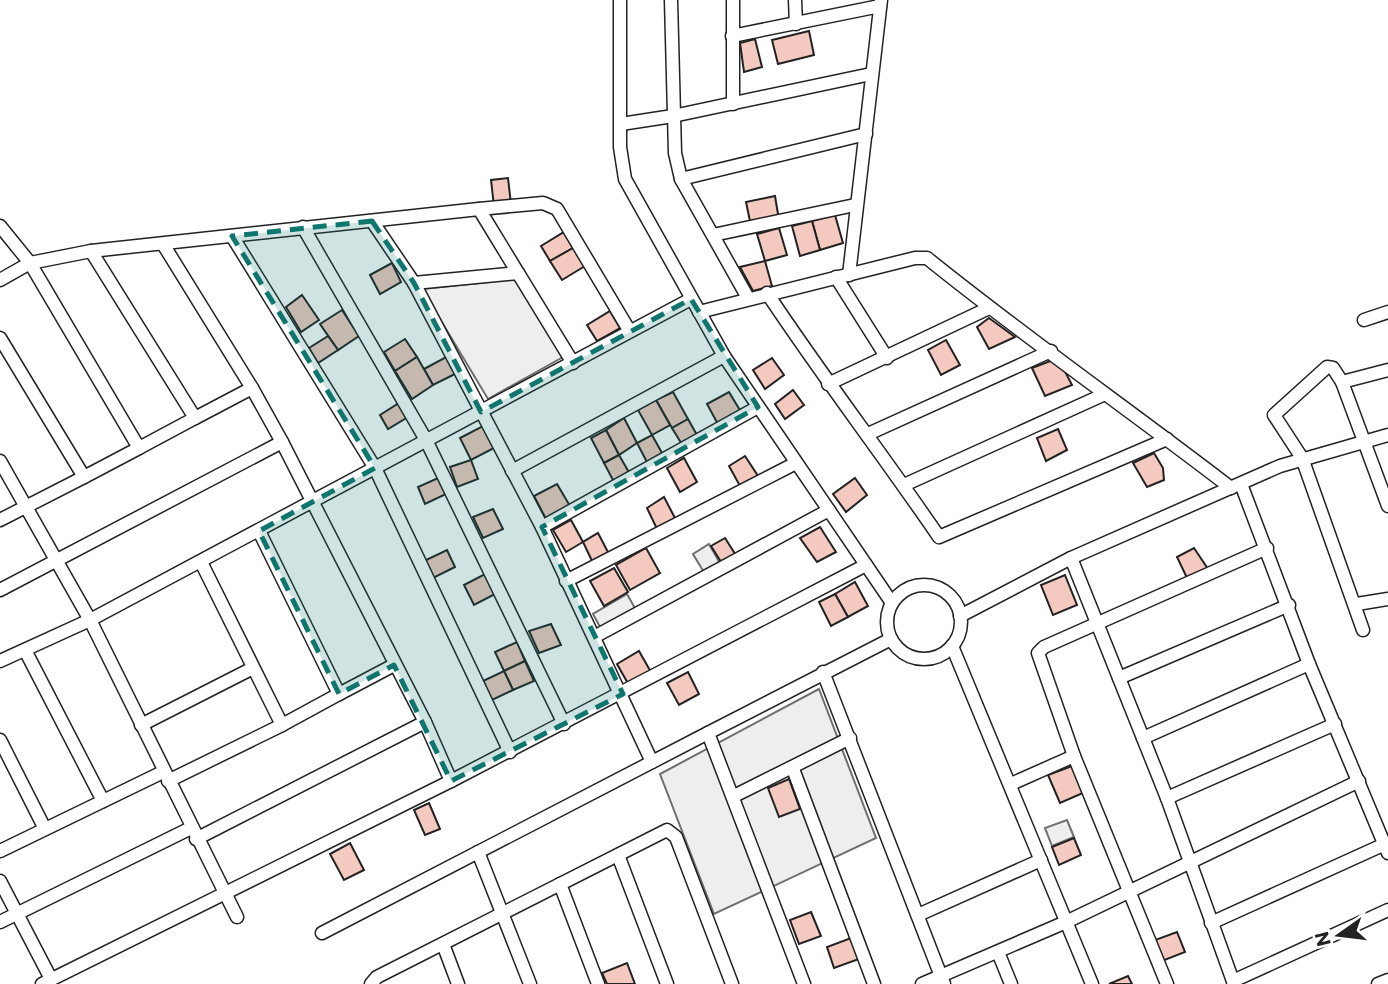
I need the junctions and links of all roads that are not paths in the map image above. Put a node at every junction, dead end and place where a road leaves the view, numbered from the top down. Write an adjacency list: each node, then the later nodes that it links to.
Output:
1 (620, 0): 11 (street)
2 (671, 0): 10 (street)
3 (733, 0): 7 (street)
4 (795, 0): 6 (street)
5 (880, 3): 6 (street); 8 (street)
6 (796, 24): 7 (street)
7 (732, 36): 9 (street)
8 (871, 74): 9 (street); 12 (street)
9 (733, 104): 10 (street)
10 (673, 116): 11 (street); 13 (street)
11 (621, 124): 30 (street)
12 (866, 135): 13 (street); 14 (street)
13 (681, 179): 19 (street)
14 (855, 205): 19 (street); 25 (street)
15 (479, 209): 16 (street); 24 (street); 35 (street)
16 (372, 221): 18 (street); 27 (street)
17 (0, 226): 23 (street)
18 (303, 227): 20 (street); 52 (street)
19 (713, 235): 29 (street)
20 (232, 236): 21 (street); 59 (street)
21 (163, 244): 22 (street); 44 (street)
22 (91, 251): 23 (street); 48 (street)
23 (30, 263): 26 (street); 55 (street)
24 (517, 273): 27 (street); 40 (street)
25 (843, 276): 28 (street); 31 (street); 39 (street)
26 (0, 280)
27 (414, 283): 47 (street)
28 (767, 293): 29 (street); 43 (street)
29 (748, 298): 32 (street)
30 (691, 299): 32 (street); 35 (street)
31 (989, 309): 37 (street); 39 (street)
32 (698, 312): 38 (street)
33 (1388, 312): 34 (street)
34 (1364, 320)
35 (629, 330): 40 (street)
36 (0, 338): 61 (street)
37 (1051, 351): 45 (street); 49 (street)
38 (724, 356): 46 (street); 60 (street)
39 (887, 358): 43 (street)
40 (573, 363): 47 (street)
41 (1388, 370): 42 (street)
42 (1342, 382): 53 (street); 56 (street)
43 (828, 384): 49 (street)
44 (252, 388): 48 (street); 54 (street)
45 (1105, 394): 51 (street); 62 (street)
46 (758, 407): 58 (street); 69 (street)
47 (481, 412): 52 (street); 60 (street)
48 (195, 418): 55 (street)
49 (868, 434): 62 (street)
50 (1388, 435): 53 (street)
51 (1167, 439): 62 (street); 63 (street)
52 (426, 440): 59 (street); 99 (street)
53 (1364, 441): 56 (street); 65 (street)
54 (282, 442): 64 (street); 73 (street)
55 (139, 448): 61 (street)
56 (1302, 458): 63 (street); 80 (street)
57 (0, 461): 66 (street)
58 (796, 463): 67 (street); 76 (street)
59 (375, 468): 64 (street); 107 (street)
60 (512, 471): 69 (street)
61 (84, 477): 66 (street)
62 (904, 485)
63 (1236, 486): 71 (street); 72 (street)
64 (315, 502): 70 (street); 92 (street)
65 (1388, 506)
66 (28, 507): 68 (street); 73 (street)
67 (829, 510): 75 (street); 86 (street)
68 (0, 520)
69 (542, 527): 76 (street)
70 (259, 531): 74 (street); 96 (street)
71 (1267, 548): 81 (street); 84 (street)
72 (1071, 558): 82 (street); 84 (street)
73 (57, 561): 77 (street); 83 (street)
74 (201, 562): 83 (street); 93 (street)
75 (866, 565): 79 (street); 97 (street)
76 (566, 581): 86 (street)
77 (0, 590)
78 (1388, 599): 80 (street)
79 (892, 603): 82 (street); 87 (street)
80 (1357, 604): 85 (street)
81 (1289, 605): 91 (street); 95 (street)
82 (960, 616): 88 (street)
83 (90, 620): 89 (street); 101 (street)
84 (1097, 622): 95 (street); 108 (street)
85 (1363, 629)
86 (594, 637): 97 (street)
87 (891, 639): 88 (street); 94 (street)
88 (952, 646): 114 (street)
89 (25, 650): 90 (street); 117 (street)
90 (0, 661)
91 (1309, 664): 100 (street); 105 (street)
92 (394, 665): 96 (street); 98 (street)
93 (253, 668): 101 (street); 102 (street)
94 (823, 672): 103 (street); 104 (street)
95 (1119, 678): 105 (street)
96 (339, 694): 102 (street)
97 (623, 694): 99 (street); 109 (street)
98 (425, 722): 112 (street); 119 (street)
99 (564, 724): 107 (street)
100 (1335, 724): 113 (street); 116 (street)
101 (141, 725): 111 (street)
102 (282, 725): 111 (street)
103 (708, 733): 109 (street); 115 (street)
104 (850, 738): 110 (street); 133 (street)
105 (1143, 738): 116 (street)
106 (0, 740): 118 (street)
107 (510, 752): 112 (street)
108 (1074, 756): 114 (street); 128 (street)
109 (652, 762): 122 (street)
110 (793, 769): 115 (street); 152 (street)
111 (165, 776): 117 (street); 119 (street)
112 (451, 781): 129 (street)
113 (1359, 781): 120 (street); 125 (street)
114 (1011, 783): 124 (street)
115 (734, 796): 151 (street)
116 (1167, 798): 125 (street)
117 (103, 801): 118 (street)
118 (45, 830): 121 (street)
119 (193, 834): 129 (street); 131 (street)
120 (1387, 848): 137 (street)
121 (0, 851)
122 (478, 852): 132 (street); 138 (street)
123 (618, 855): 127 (street); 149 (street); 150 (street)
124 (1041, 860): 133 (street); 136 (street)
125 (1190, 861): 128 (street); 137 (street)
126 (0, 881): 131 (street)
127 (560, 884): 132 (street); 148 (street)
128 (1129, 890): 136 (street); 156 (street)
129 (225, 895): 134 (street); 143 (street)
130 (1388, 910): 144 (street)
131 (18, 913): 135 (street); 143 (street)
132 (504, 913): 139 (street); 147 (street)
133 (919, 915): 141 (street)
134 (237, 917)
135 (0, 922)
136 (1066, 922): 140 (street); 155 (street)
137 (1211, 923): 144 (street)
138 (322, 933)
139 (443, 943): 145 (street); 146 (street)
140 (998, 952): 141 (street); 154 (street)
141 (943, 980): 153 (street)
142 (1388, 980): 157 (street)
143 (47, 982)
144 (1234, 982)
145 (371, 984)
146 (458, 984)
147 (530, 984)
148 (598, 984)
149 (667, 984)
150 (732, 984)
151 (804, 984)
152 (874, 984)
153 (922, 984)
154 (1011, 984)
155 (1092, 984)
156 (1167, 984)
157 (1378, 984)

